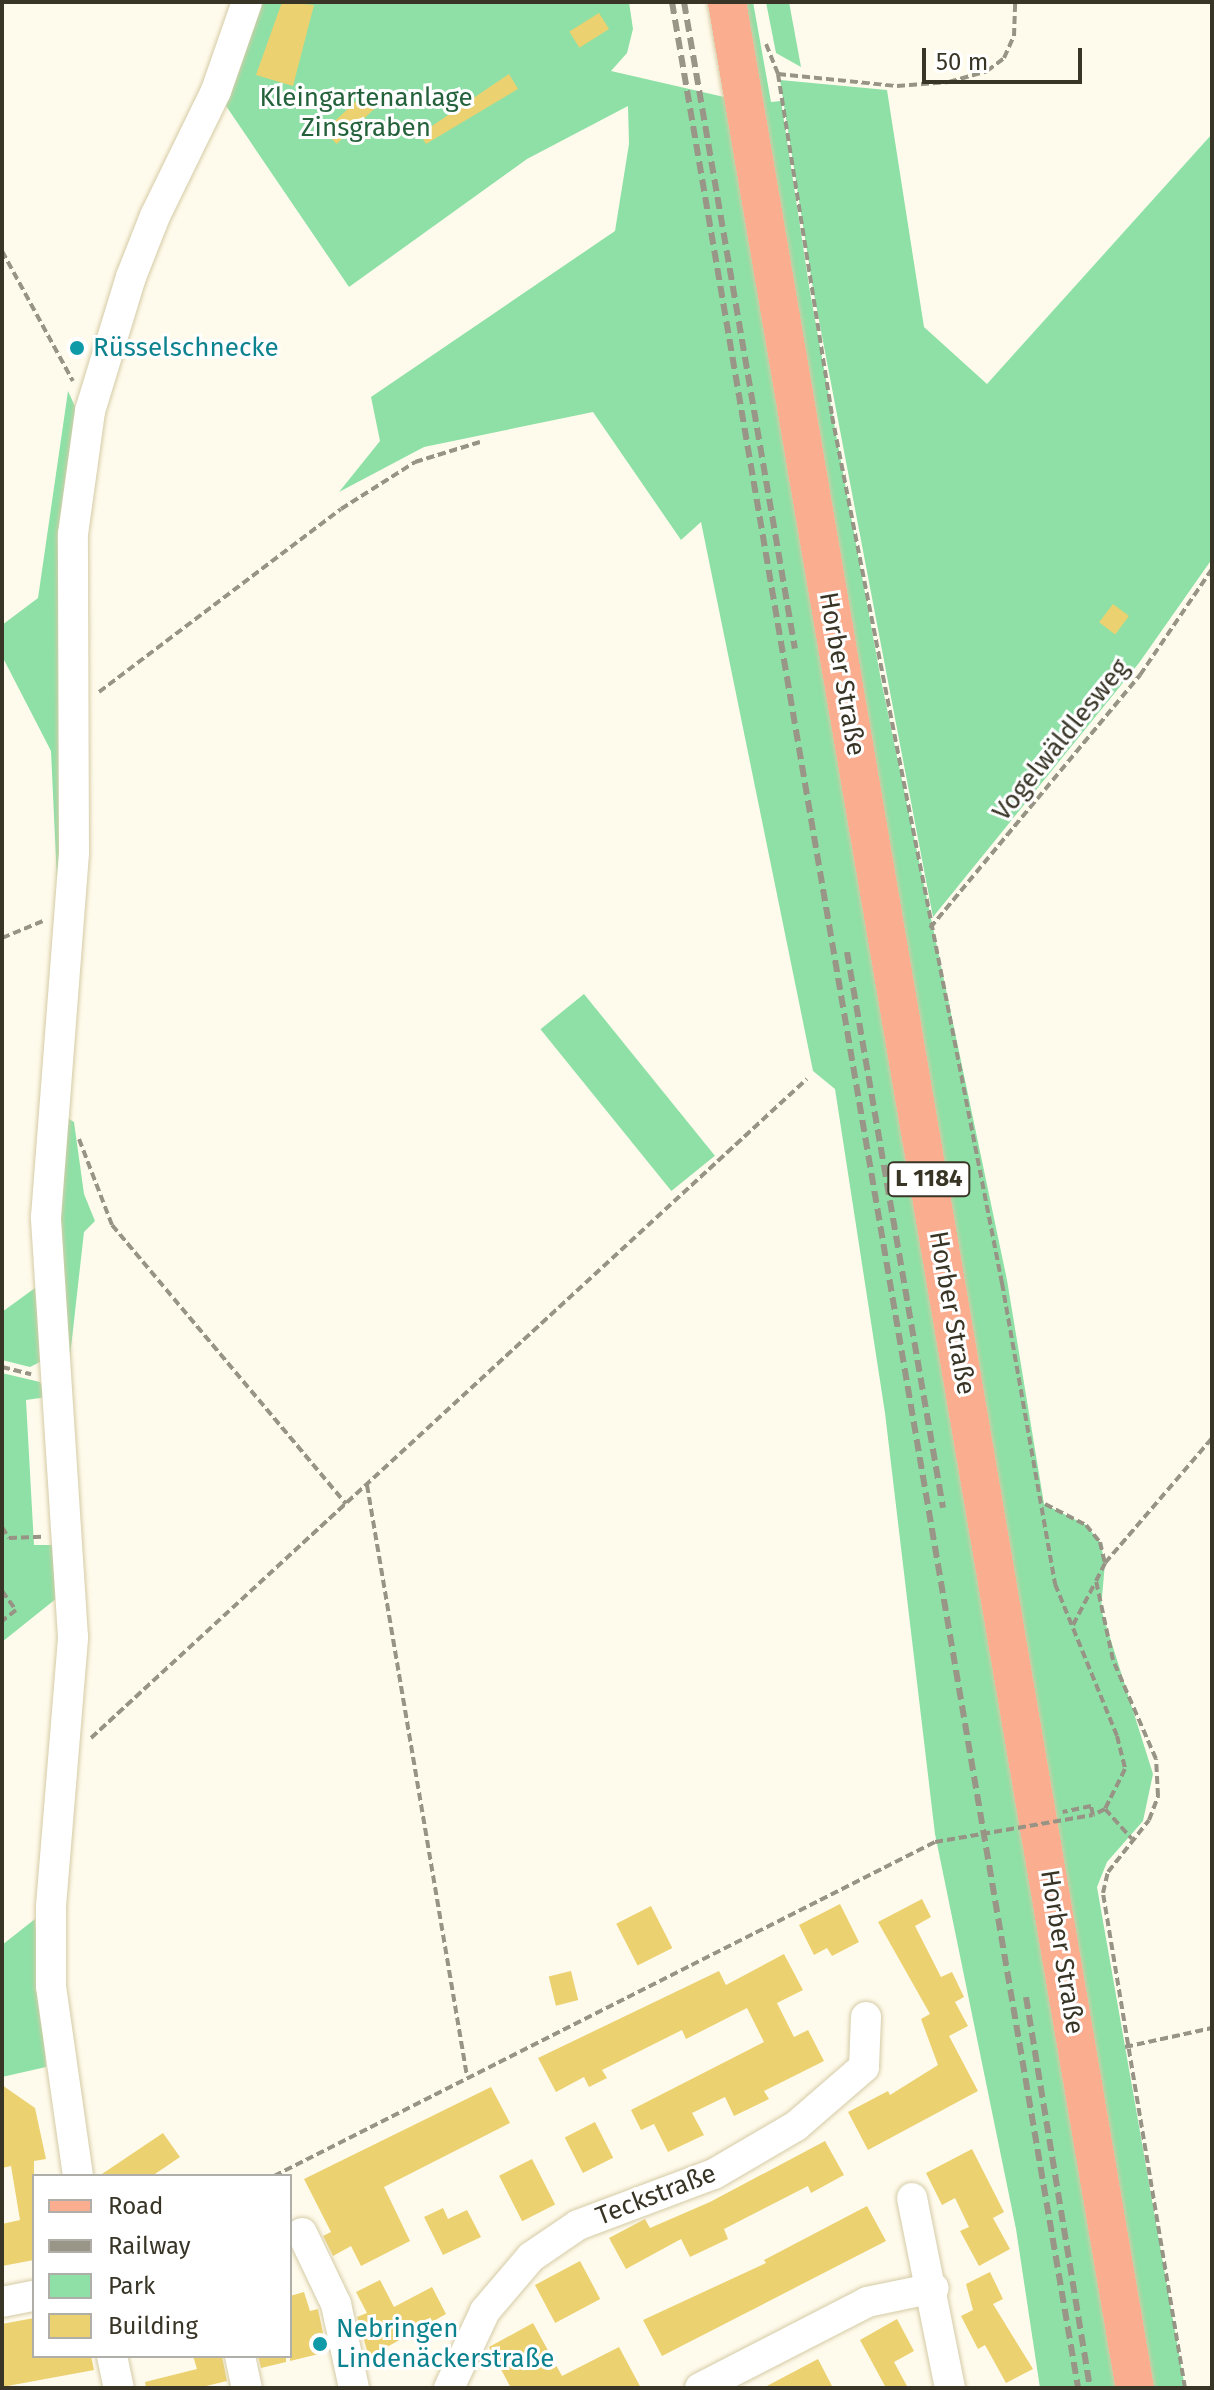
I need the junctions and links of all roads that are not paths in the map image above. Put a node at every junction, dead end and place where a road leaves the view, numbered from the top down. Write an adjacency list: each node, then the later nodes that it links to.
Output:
1 (247, 2): 4 (street)
2 (727, 2): 18 (main road, Horber Straße / L 1184)
3 (866, 2017): 15 (street, Teckstraße)
4 (78, 2174)
5 (912, 2198): 7 (street)
6 (302, 2233): 14 (street)
7 (934, 2288): 16 (street); 17 (street)
8 (32, 2296): 9 (street)
9 (2, 2302)
10 (112, 2358): 12 (street)
11 (240, 2358): 13 (street)
12 (119, 2388)
13 (247, 2388)
14 (354, 2388)
15 (449, 2388)
16 (700, 2388)
17 (950, 2388)
18 (1135, 2388)

